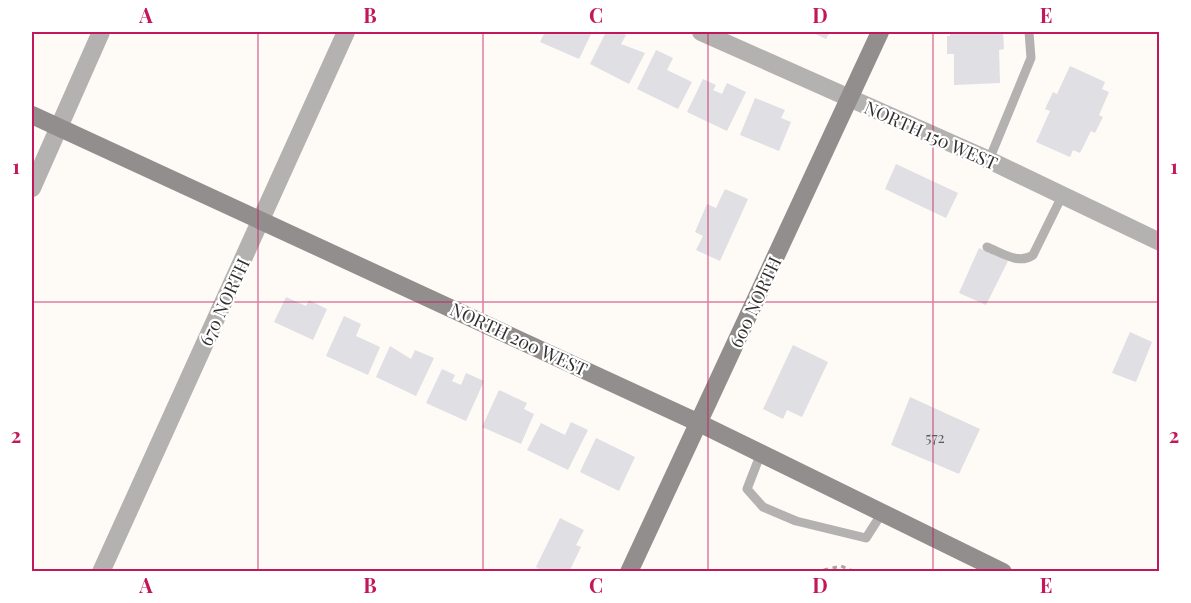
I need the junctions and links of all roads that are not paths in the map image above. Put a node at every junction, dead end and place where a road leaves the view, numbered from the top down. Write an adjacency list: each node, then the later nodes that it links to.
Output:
1 (101, 32): 8 (street)
2 (346, 32): 12 (street, 670 NORTH)
3 (701, 32): 6 (street, NORTH 150 WEST)
4 (880, 32): 6 (street, 600 NORTH)
5 (1029, 32): 9 (lane)
6 (849, 98): 9 (street, NORTH 150 WEST); 15 (street, 600 NORTH)
7 (32, 116): 8 (street, NORTH 200 WEST)
8 (59, 127): 10 (street); 12 (street, NORTH 200 WEST)
9 (989, 160): 11 (street, NORTH 150 WEST)
10 (32, 188)
11 (1062, 196): 13 (street, NORTH 150 WEST); 14 (lane)
12 (262, 219): 15 (street, NORTH 200 WEST); 18 (street, 670 NORTH)
13 (1160, 243)
14 (987, 247)
15 (699, 423): 16 (street, NORTH 200 WEST); 19 (street, 600 NORTH)
16 (761, 453): 17 (street, NORTH 200 WEST); 17 (lane)
17 (882, 513): 20 (street, NORTH 200 WEST)
18 (101, 572)
19 (629, 572)
20 (1003, 572)

